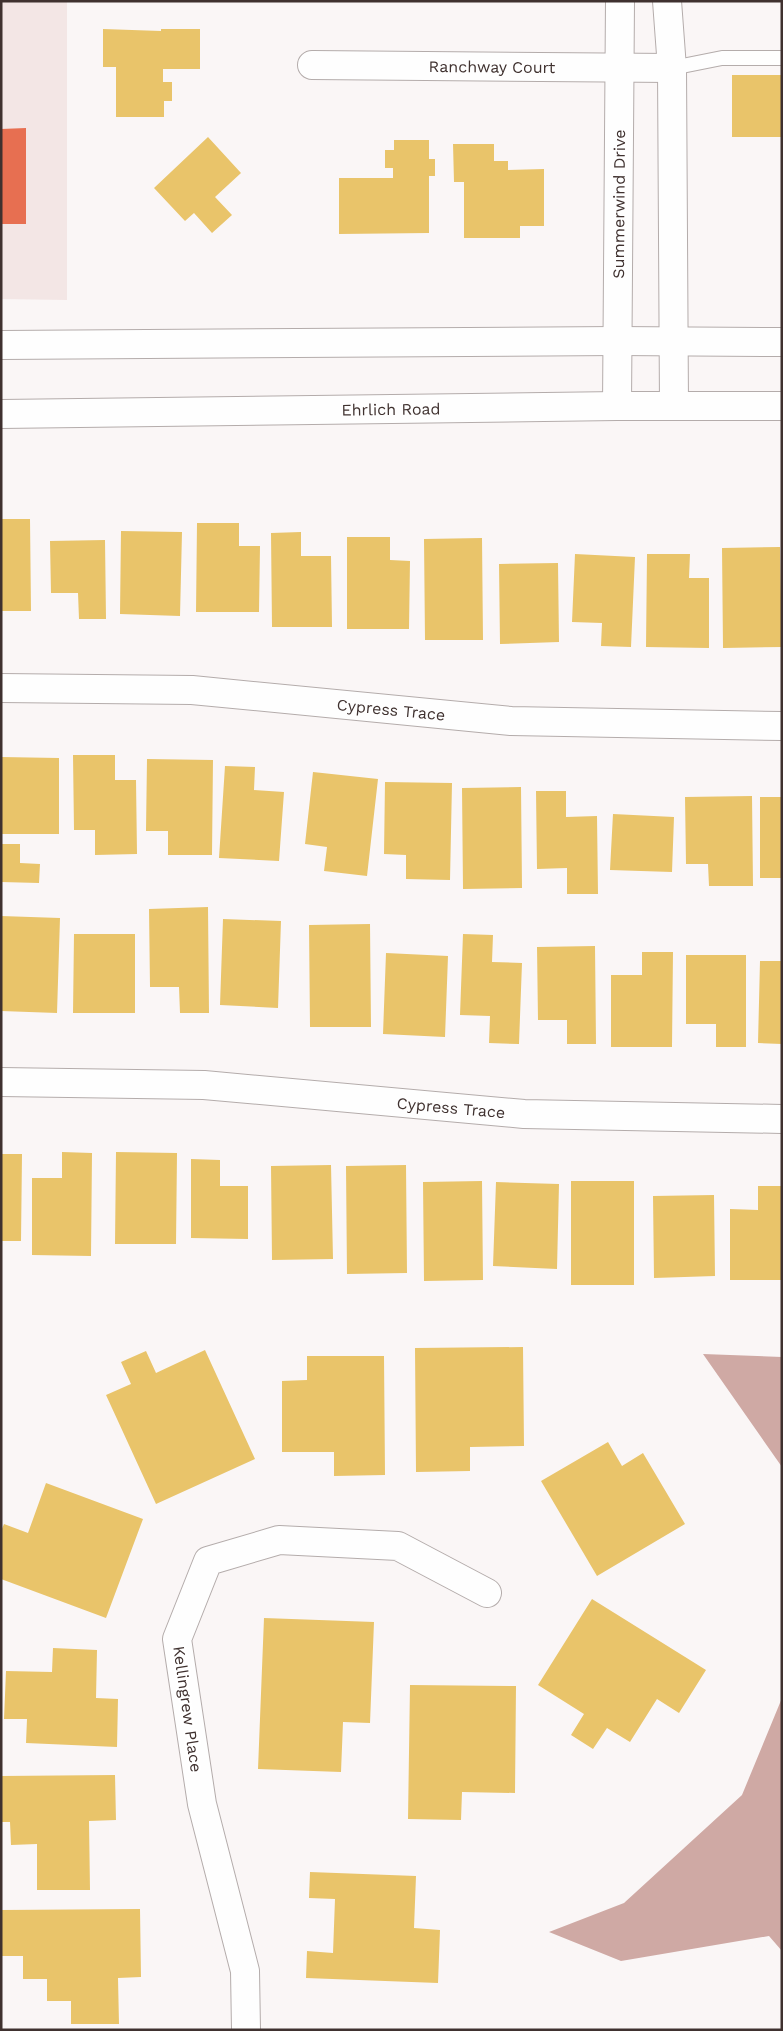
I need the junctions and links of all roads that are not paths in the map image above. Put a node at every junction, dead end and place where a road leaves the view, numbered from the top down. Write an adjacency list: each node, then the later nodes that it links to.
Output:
1 (620, 1): 5 (street, Summerwind Drive)
2 (668, 1): 6 (street)
3 (782, 58): 6 (lane)
4 (312, 65): 5 (street, Ranchway Court)
5 (620, 67): 6 (street, Ranchway Court); 7 (street, Summerwind Drive)
6 (672, 68): 8 (street)
7 (617, 341): 8 (street); 10 (street); 12 (street, Summerwind Drive)
8 (674, 341): 9 (street); 11 (street)
9 (782, 342)
10 (1, 345)
11 (674, 405): 12 (street, Ehrlich Road); 13 (street, Ehrlich Road)
12 (617, 406): 14 (street, Ehrlich Road)
13 (782, 406)
14 (1, 414)
15 (1, 688): 16 (street, Cypress Trace)
16 (782, 726)
17 (1, 1082): 18 (street, Cypress Trace)
18 (782, 1120)
19 (487, 1593): 20 (street, Kellingrew Place)
20 (246, 2030)

